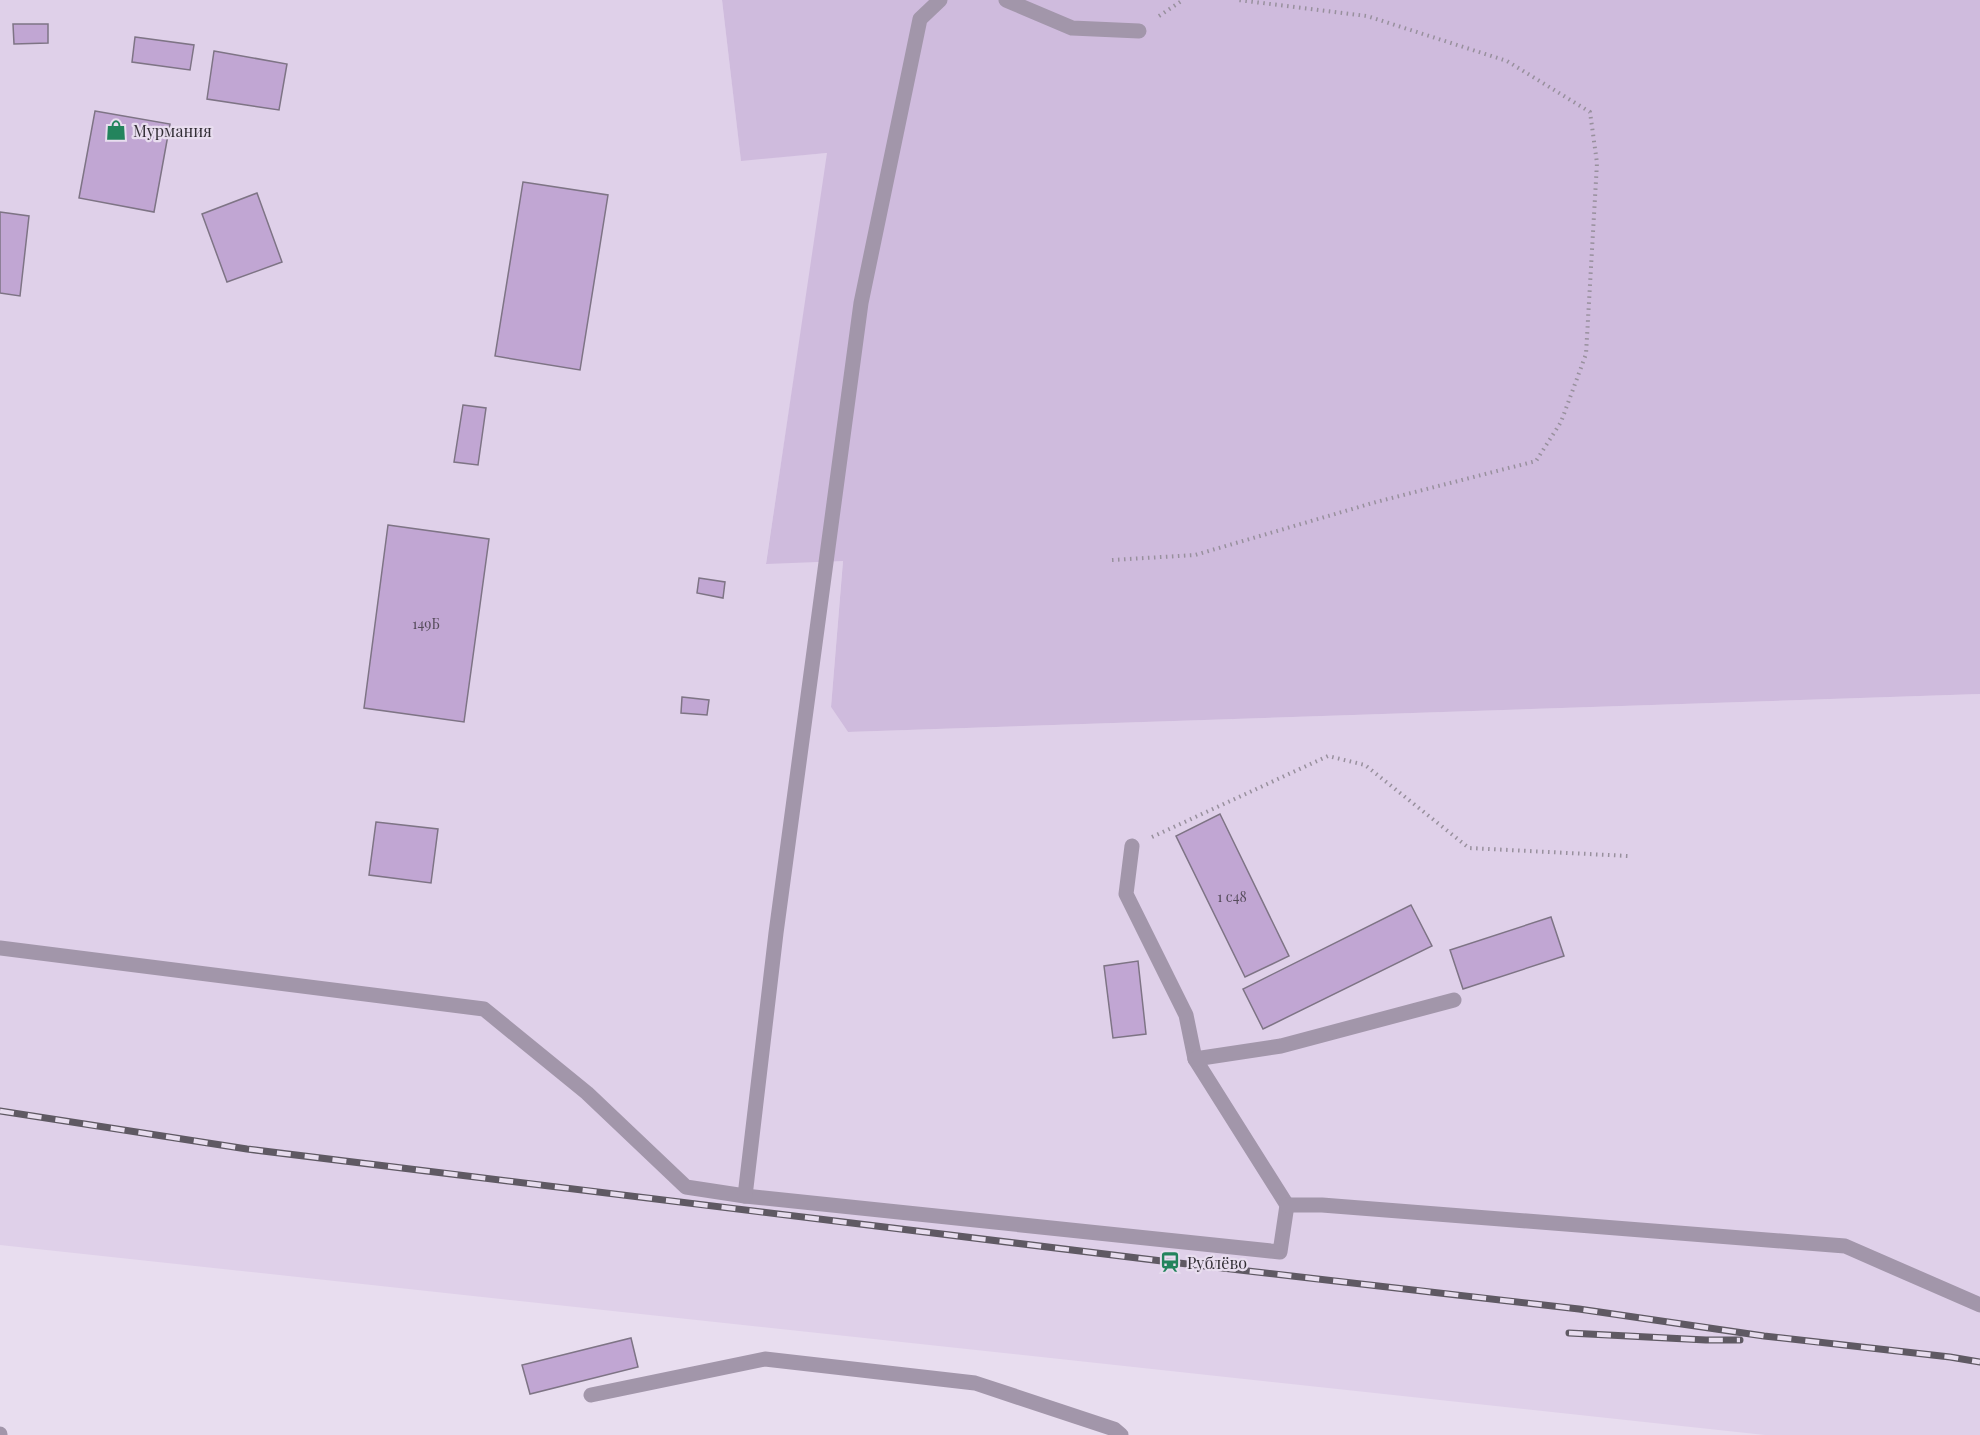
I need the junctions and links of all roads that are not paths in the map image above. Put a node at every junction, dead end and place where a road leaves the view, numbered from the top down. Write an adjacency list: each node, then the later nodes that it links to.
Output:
1 (940, 0): 8 (lane)
2 (1006, 0): 3 (lane)
3 (1139, 31)
4 (1132, 846): 7 (lane)
5 (0, 948): 8 (lane)
6 (1454, 1000): 7 (lane)
7 (1195, 1059): 9 (lane)
8 (745, 1196): 9 (lane)
9 (1287, 1205): 10 (lane)
10 (1980, 1305)
11 (591, 1395): 12 (lane)
12 (1121, 1435)

